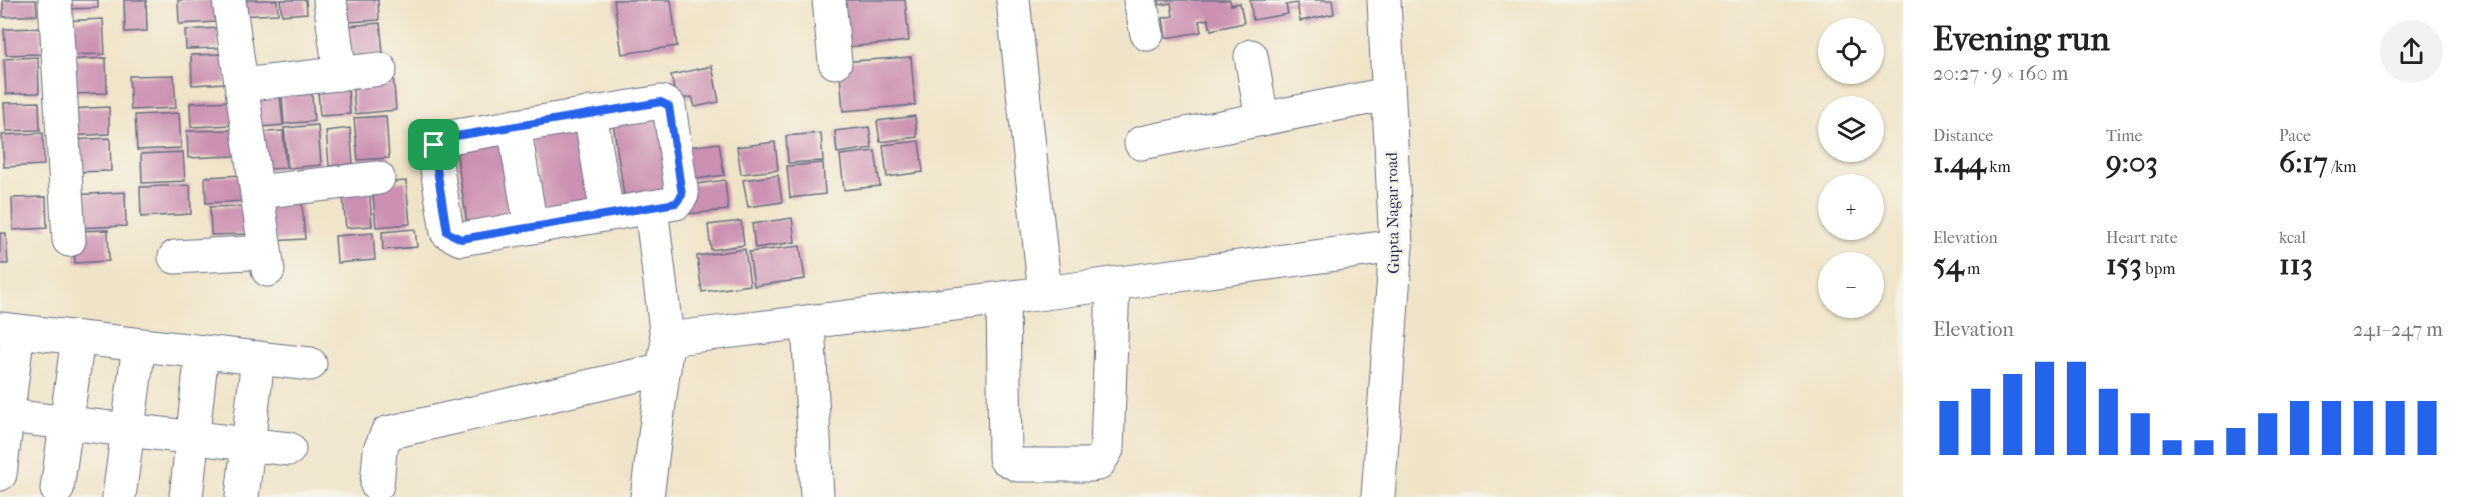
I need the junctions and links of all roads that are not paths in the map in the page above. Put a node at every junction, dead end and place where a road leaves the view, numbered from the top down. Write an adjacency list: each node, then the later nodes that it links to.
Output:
1 (55, 0): 24 (street)
2 (229, 0): 13 (street)
3 (330, 0): 12 (street)
4 (829, 0): 10 (street)
5 (1013, 0): 28 (street)
6 (1140, 0): 8 (street)
7 (1383, 0): 14 (street, Gupta Nagar road)
8 (1147, 34)
9 (1251, 56): 16 (street)
10 (835, 62)
11 (380, 69): 12 (street)
12 (340, 74): 13 (street)
13 (242, 85): 20 (street)
14 (1388, 94): 16 (street); 25 (street, Gupta Nagar road)
15 (590, 113): 17 (street); 21 (street); 22 (street)
16 (1262, 119): 18 (street)
17 (514, 126): 23 (street); 23 (street)
18 (1141, 143)
19 (378, 178): 20 (street)
20 (257, 192): 26 (street)
21 (651, 207): 22 (street); 35 (street)
22 (607, 214): 23 (street)
23 (531, 227)
24 (69, 240)
25 (1396, 246): 27 (street); 52 (street, Gupta Nagar road)
26 (175, 257)
27 (1113, 284): 28 (street); 29 (street)
28 (1044, 293): 29 (street)
29 (1003, 298): 30 (street)
30 (808, 322): 35 (street); 51 (street)
31 (9, 330): 32 (street); 38 (street)
32 (78, 338): 33 (street); 39 (street)
33 (139, 345): 34 (street); 40 (street)
34 (202, 352): 36 (street); 41 (street)
35 (665, 354): 45 (street); 50 (street)
36 (258, 358): 37 (street); 42 (street)
37 (310, 364)
38 (4, 416): 39 (street); 44 (street)
39 (68, 423): 40 (street); 46 (street)
40 (129, 431): 41 (street); 47 (street)
41 (193, 438): 42 (street); 48 (street)
42 (248, 445): 43 (street); 49 (street)
43 (289, 449)
44 (0, 474)
45 (377, 485)
46 (57, 489)
47 (119, 497)
48 (186, 497)
49 (242, 497)
50 (647, 497)
51 (817, 497)
52 (1378, 497)

